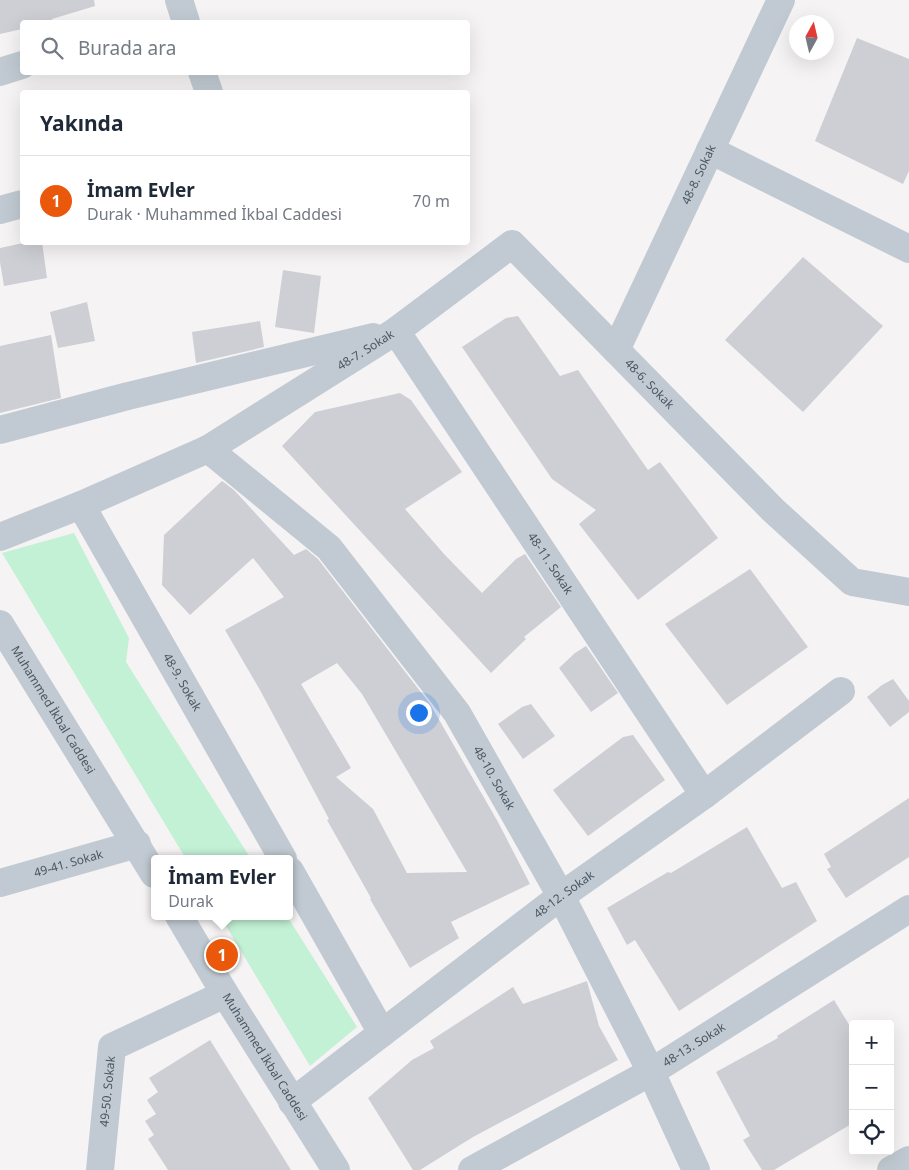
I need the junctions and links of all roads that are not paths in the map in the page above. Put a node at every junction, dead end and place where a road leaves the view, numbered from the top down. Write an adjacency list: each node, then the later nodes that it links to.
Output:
1 (781, 0): 6 (street, 48-8. Sokak)
2 (20, 66): 3 (street)
3 (0, 72)
4 (203, 75): 5 (street)
5 (208, 90)
6 (710, 150): 9 (street); 11 (street, 48-8. Sokak)
7 (20, 205): 8 (street)
8 (0, 210)
9 (909, 250)
10 (396, 331): 11 (street, 48-6. Sokak); 12 (street, 48-7. Sokak); 13 (street, 48-7. Sokak); 19 (street, 48-11. Sokak)
11 (616, 350): 16 (street, 48-6. Sokak)
12 (0, 430)
13 (208, 449): 14 (street, 48-7. Sokak); 25 (street, 48-10. Sokak)
14 (81, 505): 15 (street, 48-7. Sokak); 21 (street, 48-9. Sokak)
15 (0, 537)
16 (909, 592)
17 (0, 624): 20 (street, Muhammed İkbal Caddesi)
18 (841, 691): 19 (street, 48-12. Sokak)
19 (704, 795): 25 (street, 48-12. Sokak)
20 (137, 844): 22 (street, Muhammed İkbal Caddesi); 24 (street, 49-41. Sokak)
21 (281, 855)
22 (151, 869)
23 (293, 876): 29 (street)
24 (0, 883)
25 (561, 896): 29 (street, 48-12. Sokak); 30 (street, 48-10. Sokak)
26 (909, 909): 30 (street, 48-13. Sokak)
27 (181, 920): 28 (street, Muhammed İkbal Caddesi)
28 (225, 994): 31 (street, Muhammed İkbal Caddesi); 33 (street, 49-50. Sokak)
29 (382, 1033): 31 (street, 48-12. Sokak)
30 (651, 1072): 35 (street, 48-13. Sokak); 36 (street, 48-10. Sokak)
31 (292, 1102): 34 (street, Muhammed İkbal Caddesi)
32 (909, 1160): 37 (street)
33 (100, 1170)
34 (336, 1170)
35 (472, 1170)
36 (696, 1170)
37 (891, 1170)

